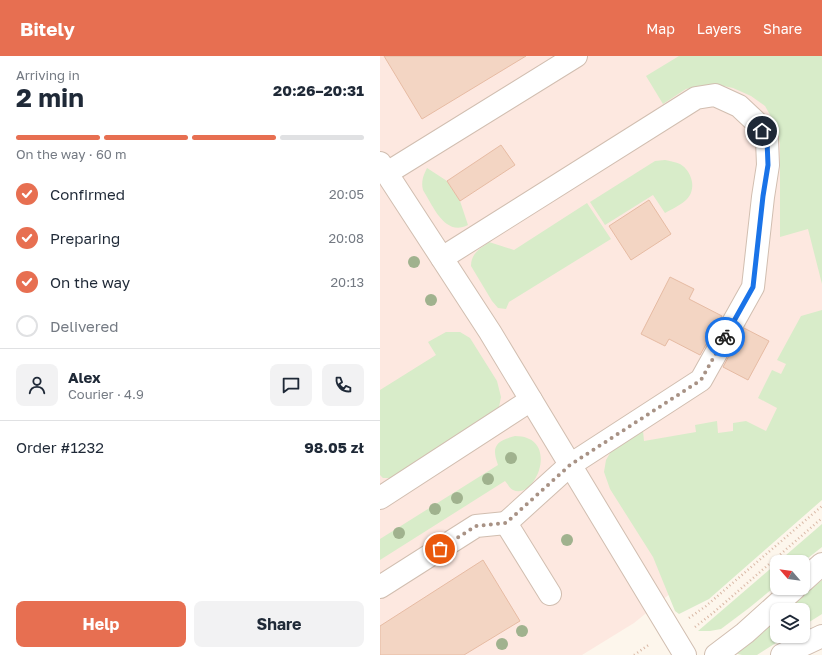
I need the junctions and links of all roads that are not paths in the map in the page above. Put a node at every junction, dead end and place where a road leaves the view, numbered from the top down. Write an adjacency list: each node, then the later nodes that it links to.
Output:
1 (576, 56): 2 (street)
2 (383, 168): 3 (street)
3 (442, 258): 4 (street); 5 (street)
4 (531, 400): 5 (street); 6 (street)
5 (570, 465): 7 (street); 14 (street)
6 (380, 497)
7 (506, 523): 10 (street); 11 (street)
8 (822, 564): 9 (street)
9 (810, 575)
10 (380, 587)
11 (550, 594)
12 (787, 595): 15 (street)
13 (822, 636): 16 (street)
14 (678, 642)
15 (716, 655)
16 (782, 655)

